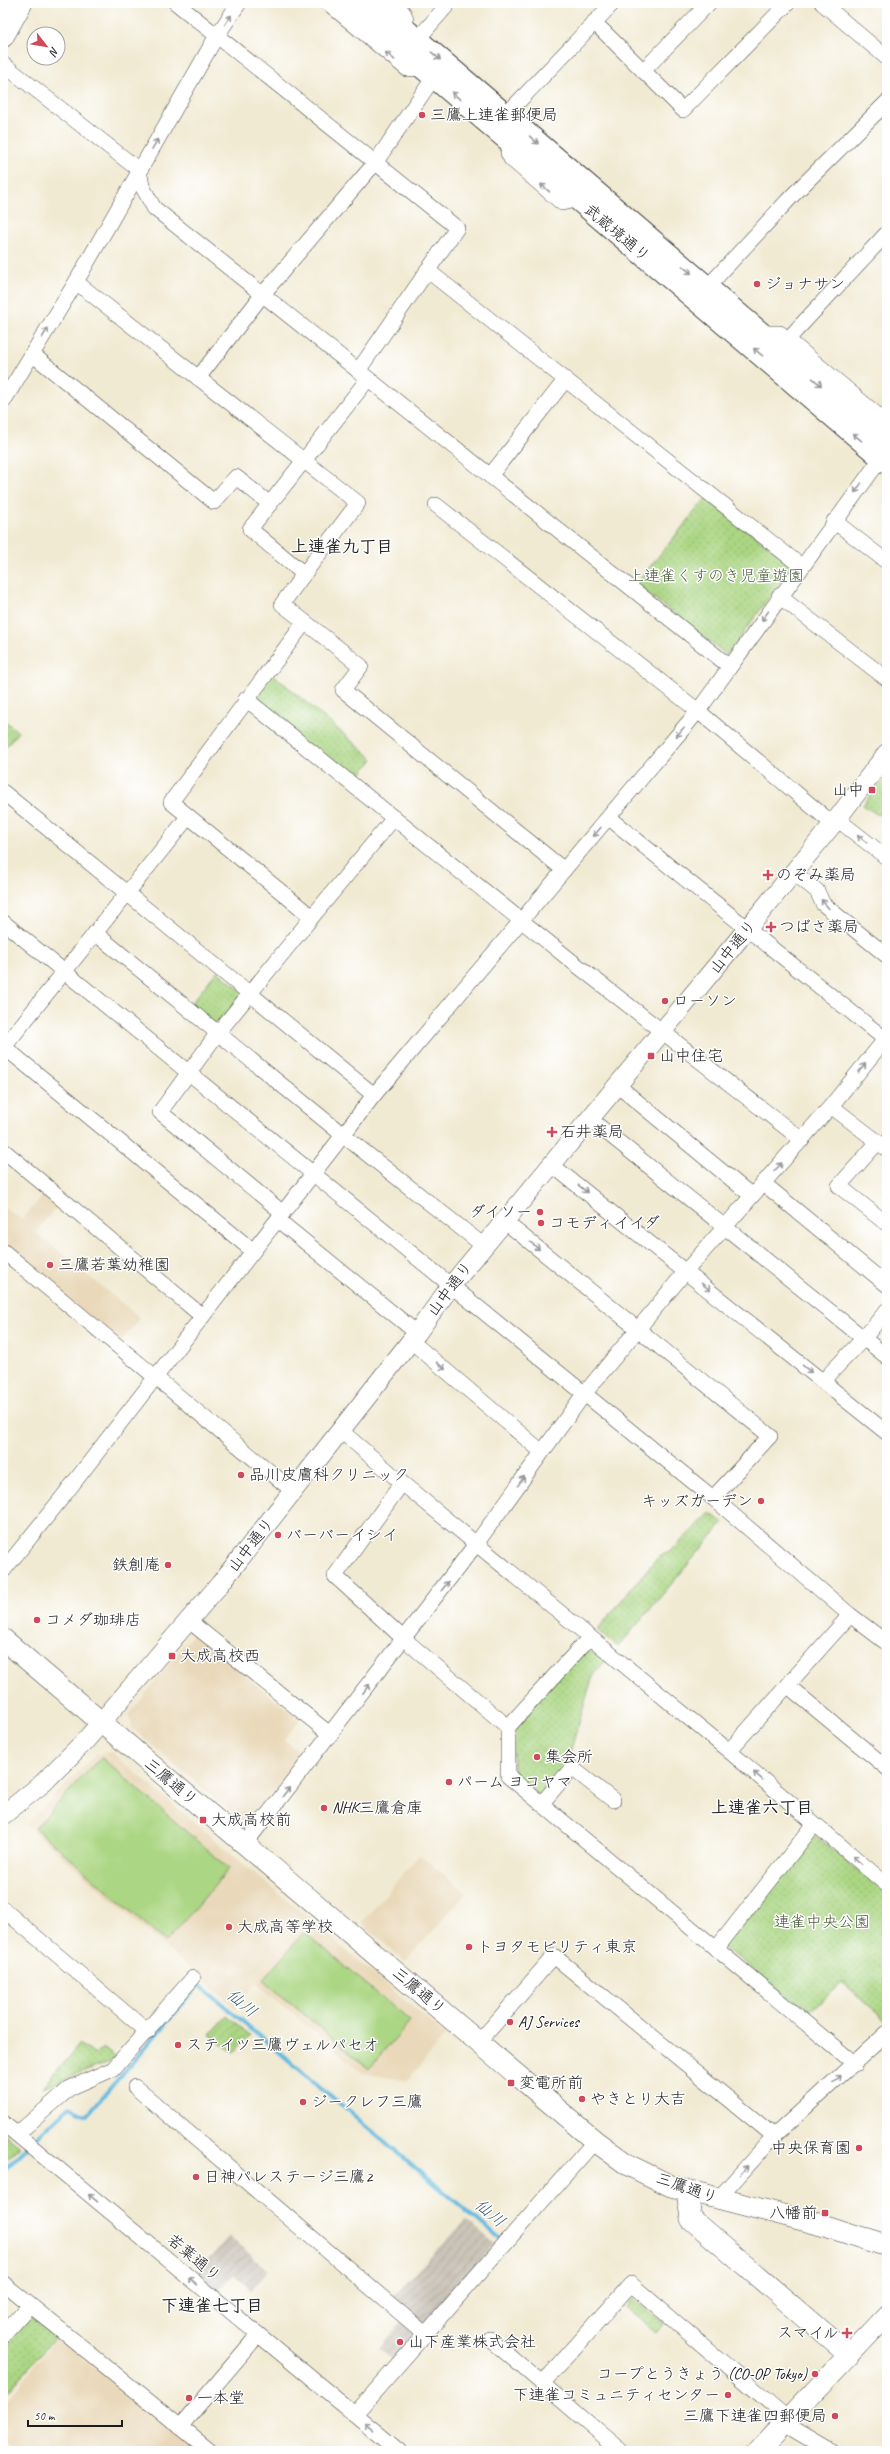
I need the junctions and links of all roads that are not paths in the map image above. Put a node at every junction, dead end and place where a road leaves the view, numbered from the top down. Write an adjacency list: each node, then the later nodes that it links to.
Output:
1 (22, 3): 15 (main road)
2 (176, 3): 16 (street)
3 (239, 3): 16 (street, one-way to 3)
4 (328, 3): 20 (street, one-way to 4)
5 (347, 3): 20 (main road, 武蔵境通り)
6 (374, 3): 14 (main road, 武蔵境通り)
7 (394, 3): 14 (street)
8 (449, 3): 14 (street)
9 (613, 3): 13 (street)
10 (709, 3): 19 (street)
11 (788, 3): 19 (street)
12 (822, 3): 17 (street)
13 (594, 22): 19 (street); 22 (street)
14 (411, 35): 22 (main road, 武蔵境通り, one-way to 22)
15 (3, 37)
16 (216, 37): 23 (street); 24 (street, one-way to 16)
17 (887, 58)
18 (3, 64): 24 (street)
19 (643, 71)
20 (429, 72): 22 (main road, 武蔵境通り, one-way to 20); 23 (street)
21 (887, 102): 32 (street)
22 (500, 121): 27 (main road, 武蔵境通り, one-way to 27); 29 (main road, 武蔵境通り, one-way to 22)
23 (375, 163): 30 (street); 33 (street)
24 (139, 170): 25 (street); 26 (street)
25 (142, 186): 26 (street); 33 (street)
26 (125, 194): 31 (street)
27 (638, 229): 29 (main road); 32 (main road, 武蔵境通り, one-way to 32)
28 (887, 233): 35 (street)
29 (656, 266): 32 (main road, 武蔵境通り)
30 (427, 270): 37 (street); 39 (street)
31 (76, 282): 36 (street, one-way to 31); 38 (street)
32 (701, 293): 34 (main road, 武蔵境通り); 41 (main road, 武蔵境通り, one-way to 32)
33 (263, 294): 37 (street); 38 (street)
34 (761, 333): 35 (street); 41 (main road, 武蔵境通り, one-way to 41)
35 (788, 339): 41 (street)
36 (32, 354): 40 (street); 44 (street)
37 (363, 375): 42 (street); 43 (street)
38 (198, 378): 42 (street)
39 (566, 379): 43 (street); 48 (street)
40 (3, 402)
41 (886, 437): 46 (street, one-way to 46)
42 (304, 461): 44 (street); 49 (street)
43 (490, 476): 52 (street)
44 (270, 504): 49 (street)
45 (436, 505): 55 (street)
46 (834, 522): 47 (street); 48 (street)
47 (887, 562)
48 (801, 566): 50 (street)
49 (304, 574): 51 (street)
50 (780, 596): 52 (street, one-way to 52); 53 (street)
51 (305, 622): 54 (street); 63 (street)
52 (729, 666): 55 (street)
53 (887, 678)
54 (246, 699): 58 (street); 59 (street)
55 (698, 711): 60 (street, one-way to 60); 61 (street)
56 (887, 753): 61 (street, 山中通り)
57 (3, 792): 65 (street)
58 (188, 817): 65 (street); 66 (street)
59 (394, 818): 66 (street); 67 (street)
60 (609, 818): 63 (street, one-way to 63); 69 (street)
61 (835, 822): 62 (street, one-way to 61); 64 (street, 山中通り)
62 (887, 858)
63 (564, 870): 67 (street)
64 (793, 872): 69 (street, 山中通り); 71 (street, one-way to 64)
65 (126, 892): 70 (street); 73 (street)
66 (312, 917): 73 (street)
67 (523, 920): 74 (street); 80 (street)
68 (3, 922): 72 (street)
69 (748, 928): 74 (street, 山中通り); 76 (street)
70 (95, 933): 72 (street); 75 (street)
71 (887, 956)
72 (63, 971): 77 (street); 78 (street)
73 (250, 993): 75 (street); 80 (street)
74 (663, 1031): 79 (street, 山中通り); 84 (street)
75 (217, 1034): 78 (street); 83 (street)
76 (884, 1045): 81 (street, one-way to 76)
77 (4, 1047): 97 (street)
78 (188, 1074): 88 (street); 91 (street)
79 (617, 1086): 82 (street, 山中通り); 90 (street)
80 (374, 1095): 83 (street)
81 (832, 1106): 84 (street); 85 (street)
82 (590, 1119): 87 (street, 山中通り); 94 (street)
83 (343, 1135): 88 (street); 95 (street)
84 (802, 1140): 89 (street, one-way to 84)
85 (882, 1146): 93 (street)
86 (3, 1150): 102 (street)
87 (552, 1165): 92 (street, 山中通り); 98 (street, one-way to 98)
88 (312, 1174): 91 (street); 100 (street)
89 (763, 1183): 90 (street); 99 (street)
90 (752, 1196): 94 (street)
91 (281, 1216): 97 (street); 104 (street)
92 (504, 1221): 95 (street, 山中通り); 103 (street, one-way to 103)
93 (887, 1224)
94 (724, 1227): 98 (street); 105 (street)
95 (484, 1246): 100 (street, 山中通り)
96 (3, 1251): 107 (street)
97 (253, 1252): 102 (street)
98 (686, 1271): 103 (street); 108 (street, one-way to 108)
99 (887, 1285)
100 (450, 1287): 104 (street, 山中通り); 109 (street)
101 (887, 1310): 105 (street)
102 (202, 1316): 107 (street)
103 (636, 1329): 109 (street); 115 (street)
104 (414, 1337): 110 (street, 山中通り); 112 (street, one-way to 112)
105 (864, 1338): 106 (street); 108 (street)
106 (887, 1357)
107 (154, 1376): 114 (street); 117 (street)
108 (823, 1381): 111 (street)
109 (584, 1394): 112 (street); 115 (street)
110 (340, 1430): 113 (street); 114 (street, 山中通り)
111 (887, 1433)
112 (542, 1452): 116 (street, one-way to 112)
113 (402, 1483): 116 (street); 122 (street)
114 (293, 1491): 119 (street, 山中通り)
115 (713, 1498): 118 (street)
116 (476, 1544): 120 (street); 122 (street, one-way to 116)
117 (3, 1571)
118 (850, 1615): 123 (street); 124 (street)
119 (188, 1620): 125 (street, 山中通り); 127 (street)
120 (590, 1637): 126 (street); 128 (street)
121 (3, 1639): 125 (main road, 三鷹通り)
122 (404, 1639): 126 (street); 127 (street, one-way to 122)
123 (887, 1643)
124 (787, 1685): 128 (street); 129 (street)
125 (102, 1723): 132 (street, 山中通り); 134 (main road, 三鷹通り)
126 (508, 1727): 131 (street)
127 (331, 1735): 134 (street, one-way to 127)
128 (729, 1751): 133 (street, one-way to 128)
129 (887, 1768)
130 (613, 1800): 131 (street)
131 (541, 1804): 137 (street)
132 (3, 1815)
133 (814, 1825): 135 (street, one-way to 133); 137 (street)
134 (245, 1844): 141 (main road, 三鷹通り)
135 (887, 1885)
136 (3, 1909): 139 (street)
137 (716, 1949): 142 (street)
138 (193, 1978): 139 (street)
139 (148, 2032): 147 (street)
140 (887, 2033): 142 (street)
141 (479, 2042): 145 (street); 146 (main road, 三鷹通り)
142 (855, 2064): 145 (street, one-way to 142)
143 (135, 2087): 154 (street)
144 (3, 2123): 147 (street, 若葉通り)
145 (774, 2136): 149 (street, one-way to 145)
146 (595, 2140): 148 (main road, 三鷹通り); 154 (street)
147 (26, 2142): 156 (street, 若葉通り, one-way to 147)
148 (687, 2191): 149 (main road, 三鷹通り); 158 (main road)
149 (718, 2199): 150 (main road, 三鷹通り)
150 (887, 2246)
151 (3, 2283): 152 (street)
152 (30, 2305): 155 (street); 162 (street)
153 (887, 2315): 158 (main road)
154 (424, 2333): 160 (street)
155 (3, 2335)
156 (258, 2335): 160 (street, 若葉通り); 162 (street)
157 (490, 2339): 159 (street)
158 (849, 2355): 161 (main road)
159 (542, 2384): 161 (street); 165 (street)
160 (355, 2414): 164 (street, 若葉通り, one-way to 160)
161 (786, 2421): 166 (main road); 167 (street)
162 (180, 2427): 163 (street)
163 (210, 2451)
164 (400, 2451)
165 (621, 2451)
166 (758, 2451)
167 (830, 2451)

